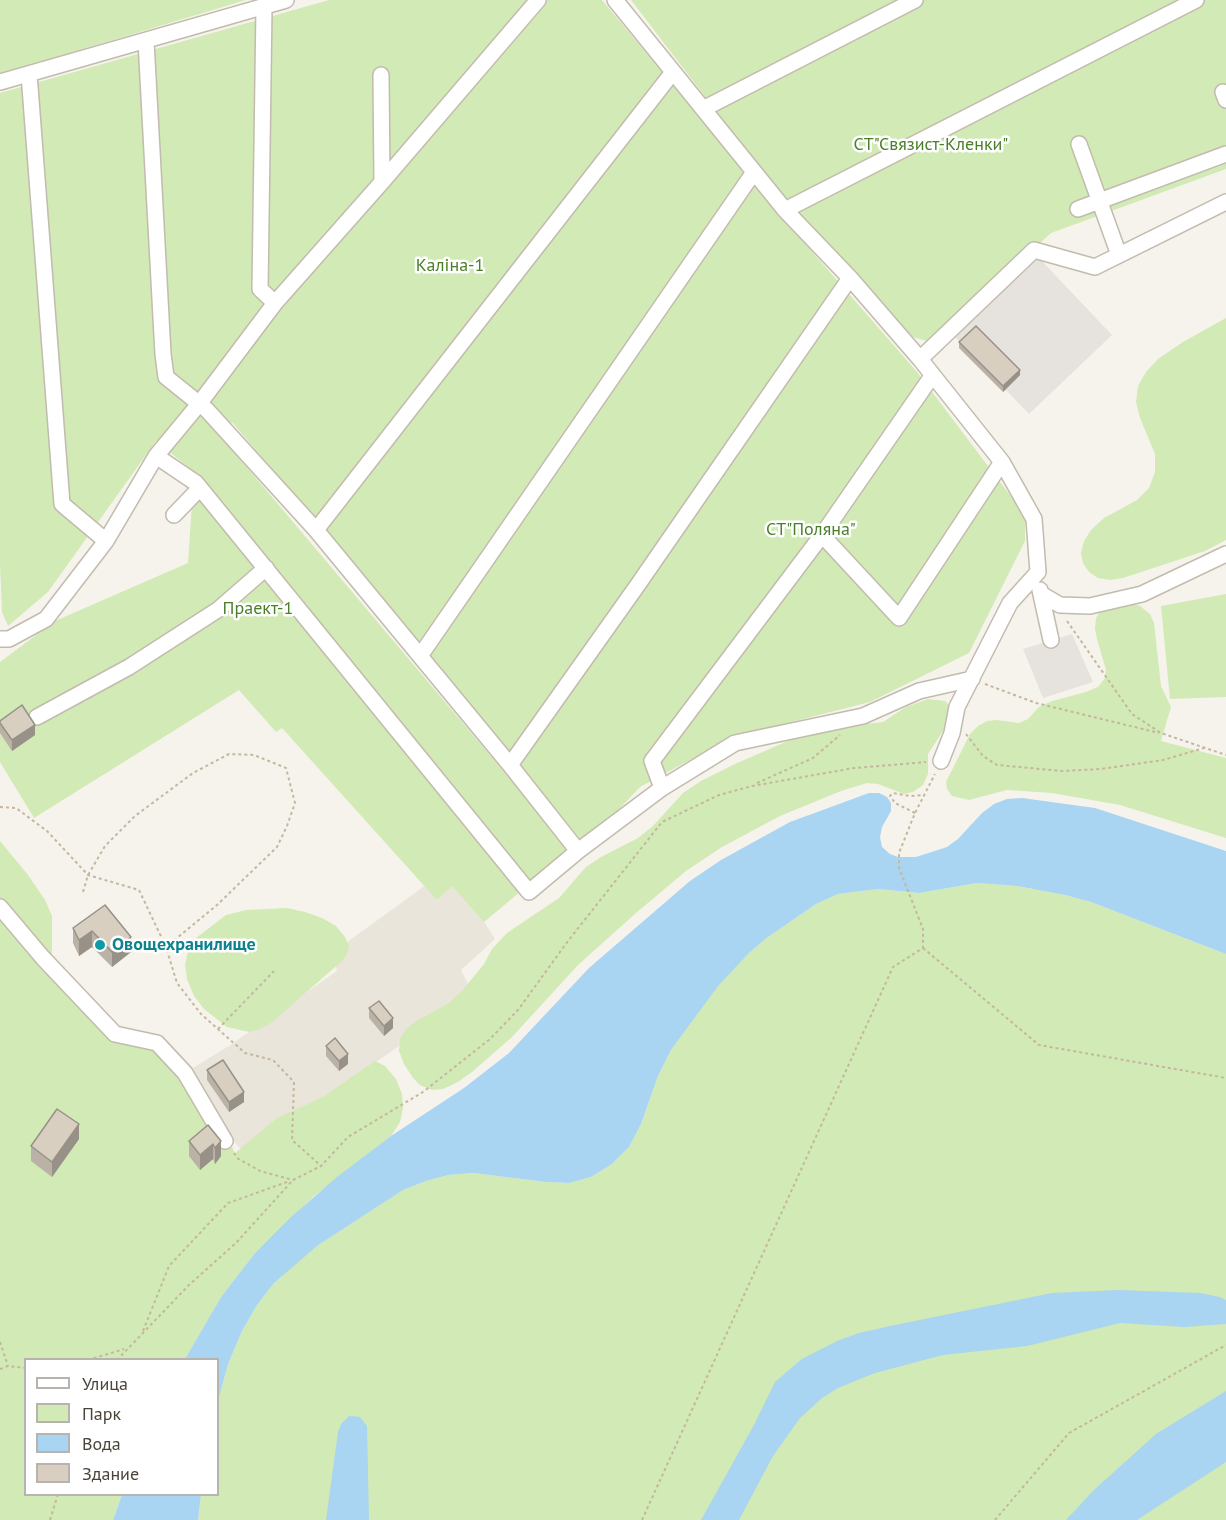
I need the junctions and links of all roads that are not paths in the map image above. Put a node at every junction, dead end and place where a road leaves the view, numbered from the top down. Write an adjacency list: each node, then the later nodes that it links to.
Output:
1 (286, 0): 6 (street)
2 (538, 0): 16 (street)
3 (615, 0): 8 (street)
4 (915, 0): 12 (street)
5 (1196, 0): 20 (street)
6 (264, 7): 7 (street); 23 (street)
7 (146, 41): 9 (street); 26 (street)
8 (673, 72): 12 (street); 31 (street)
9 (29, 74): 11 (street); 33 (street)
10 (381, 75): 16 (street)
11 (0, 82)
12 (703, 109): 15 (street)
13 (1079, 144): 17 (street)
14 (1226, 154): 17 (street)
15 (754, 172): 20 (street); 40 (street)
16 (382, 182): 23 (street)
17 (1100, 201): 19 (street); 21 (street)
18 (1226, 202): 21 (street)
19 (1078, 209)
20 (785, 210): 22 (street)
21 (1119, 255): 24 (street)
22 (850, 278): 24 (street); 44 (street)
23 (274, 303): 26 (street)
24 (920, 359): 25 (street)
25 (932, 376): 28 (street); 32 (street)
26 (198, 404): 27 (street); 31 (street)
27 (156, 456): 29 (street); 33 (street)
28 (1002, 462): 32 (street); 36 (street)
29 (200, 488): 30 (street); 35 (street)
30 (174, 515)
31 (316, 530): 40 (street)
32 (822, 535): 45 (street)
33 (106, 541): 38 (street)
34 (1226, 554): 37 (street)
35 (266, 568): 42 (street); 46 (street)
36 (1038, 572): 37 (street); 41 (street)
37 (1041, 594): 39 (street)
38 (0, 639)
39 (1051, 640)
40 (420, 656): 44 (street)
41 (972, 679): 43 (street); 45 (street)
42 (38, 717)
43 (941, 761)
44 (510, 765): 46 (street)
45 (662, 788): 46 (street)
46 (578, 851)
47 (0, 907): 48 (street)
48 (225, 1141)

